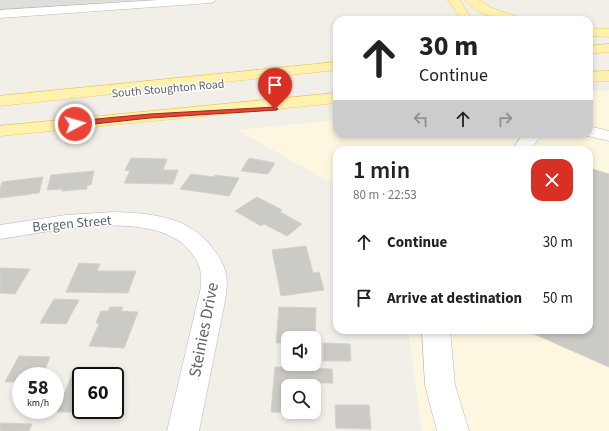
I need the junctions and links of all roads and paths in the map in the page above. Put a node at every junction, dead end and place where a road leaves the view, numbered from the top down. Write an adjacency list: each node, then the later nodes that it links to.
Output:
1 (49, 0): 6 (street)
2 (210, 0): 5 (street)
3 (454, 0): 9 (main road)
4 (471, 0): 10 (main road)
5 (175, 1): 7 (street)
6 (0, 3)
7 (78, 4): 8 (street)
8 (0, 14)
9 (465, 16)
10 (503, 16)
11 (593, 32): 12 (main road)
12 (609, 33)
13 (609, 48): 14 (main road)
14 (593, 50)
15 (333, 66): 22 (main road)
16 (333, 73): 22 (main road, South Stoughton Road)
17 (609, 76): 18 (main road)
18 (593, 77)
19 (609, 89): 20 (main road)
20 (593, 90)
21 (333, 98): 24 (main road, South Stoughton Road)
22 (0, 103)
23 (333, 105): 24 (main road)
24 (150, 116): 25 (main road, South Stoughton Road)
25 (0, 131)
26 (593, 132): 27 (street)
27 (609, 136)
28 (0, 232): 29 (street, Bergen Street)
29 (189, 237): 31 (street, Steinies Drive)
30 (436, 334): 32 (street)
31 (183, 431)
32 (453, 431)

